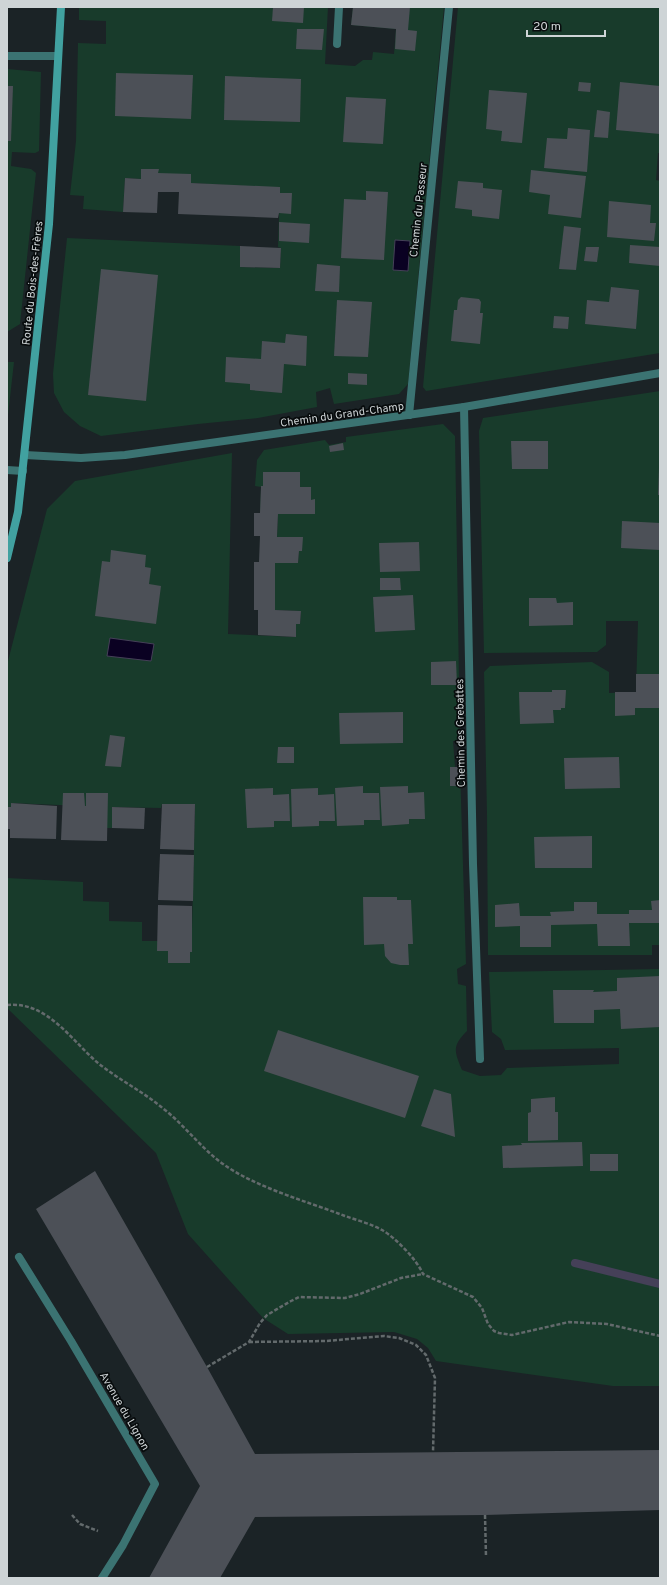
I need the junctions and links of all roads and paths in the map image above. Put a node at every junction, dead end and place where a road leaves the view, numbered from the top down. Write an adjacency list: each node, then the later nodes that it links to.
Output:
1 (61, 7): 6 (street, Route du Bois-des-Frères)
2 (339, 7): 4 (street)
3 (449, 7): 9 (street, Chemin du Passeur)
4 (337, 44)
5 (7, 56): 6 (street)
6 (58, 56): 10 (street, Route du Bois-des-Frères)
7 (660, 373): 8 (street, Chemin du Grand-Champ)
8 (464, 407): 9 (street, Chemin du Grand-Champ); 15 (street, Chemin des Grebattes)
9 (409, 415): 10 (street, Chemin du Grand-Champ)
10 (25, 455): 12 (street, Route du Bois-des-Frères)
11 (7, 470): 12 (street)
12 (23, 471): 13 (street, Route du Bois-des-Frères)
13 (7, 558)
14 (7, 1005): 17 (path)
15 (480, 1059)
16 (19, 1257): 26 (street, Avenue du Lignon)
17 (423, 1274): 18 (path); 19 (path)
18 (660, 1336)
19 (249, 1342): 20 (path); 21 (path)
20 (207, 1367)
21 (433, 1452)
22 (72, 1515): 24 (path)
23 (485, 1515): 25 (path)
24 (98, 1531)
25 (486, 1556)
26 (102, 1578)

